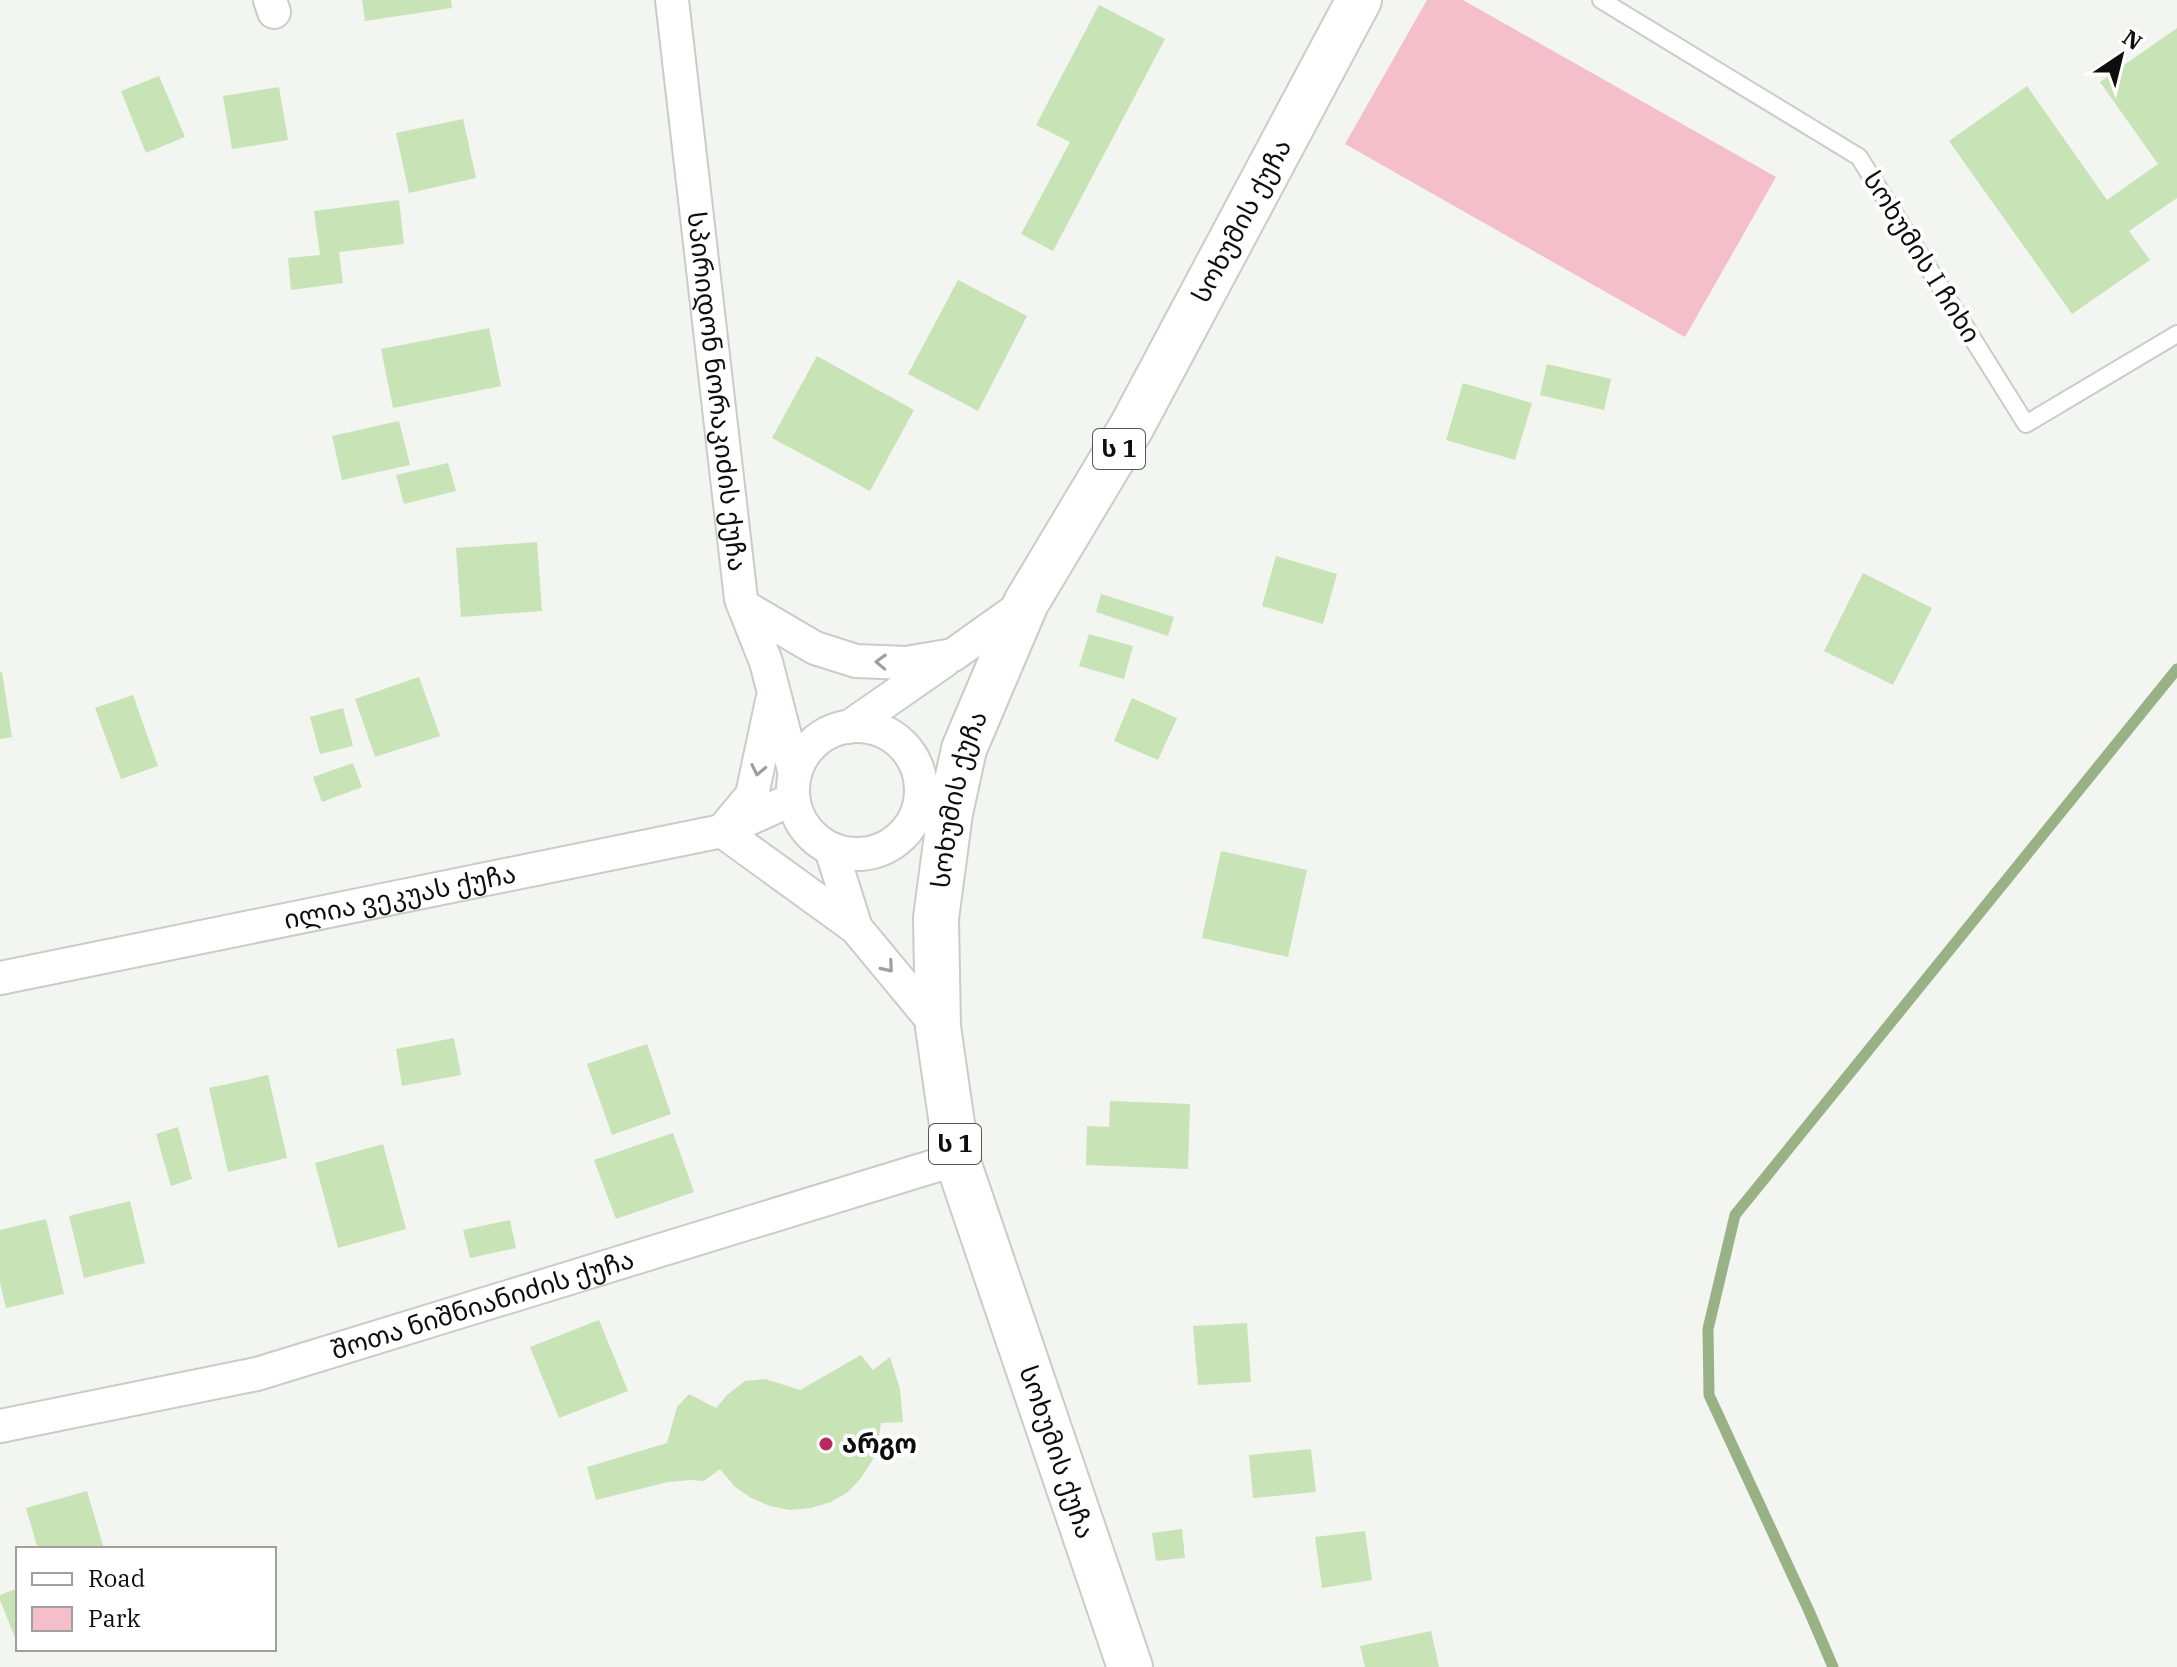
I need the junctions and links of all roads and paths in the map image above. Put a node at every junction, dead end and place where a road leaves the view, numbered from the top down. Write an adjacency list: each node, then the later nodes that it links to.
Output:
1 (672, 0): 6 (street, სპირიდონ ნორაკიძის ქუჩა)
2 (1359, 0): 5 (highway, სოხუმის ქუჩა / ს 1)
3 (1601, 0): 4 (lane, სოხუმის I ჩიხი)
4 (2177, 334)
5 (1026, 603): 7 (street); 11 (highway, სოხუმის ქუჩა / ს 1)
6 (745, 607): 7 (street, one-way to 6); 8 (street, სპირიდონ ნორაკიძის ქუჩა)
7 (953, 655): 9 (street)
8 (774, 694): 10 (street, სპირიდონ ნორაკიძის ქუჩა); 12 (street, one-way to 12)
9 (849, 727): 10 (street); 11 (street)
10 (794, 786): 12 (street, ილია ვეკუას ქუჩა); 13 (street)
11 (934, 810): 13 (street); 16 (highway, სოხუმის ქუჩა / ს 1)
12 (722, 831): 14 (street); 15 (street, ილია ვეკუას ქუჩა)
13 (831, 849): 14 (street)
14 (856, 928): 16 (street, one-way to 16)
15 (0, 978)
16 (938, 1027): 17 (highway, სოხუმის ქუჩა / ს 1)
17 (957, 1159): 18 (street, შოთა ნიშნიანიძის ქუჩა); 19 (highway, სოხუმის ქუჩა / ს 1)
18 (0, 1426)
19 (1130, 1667)

